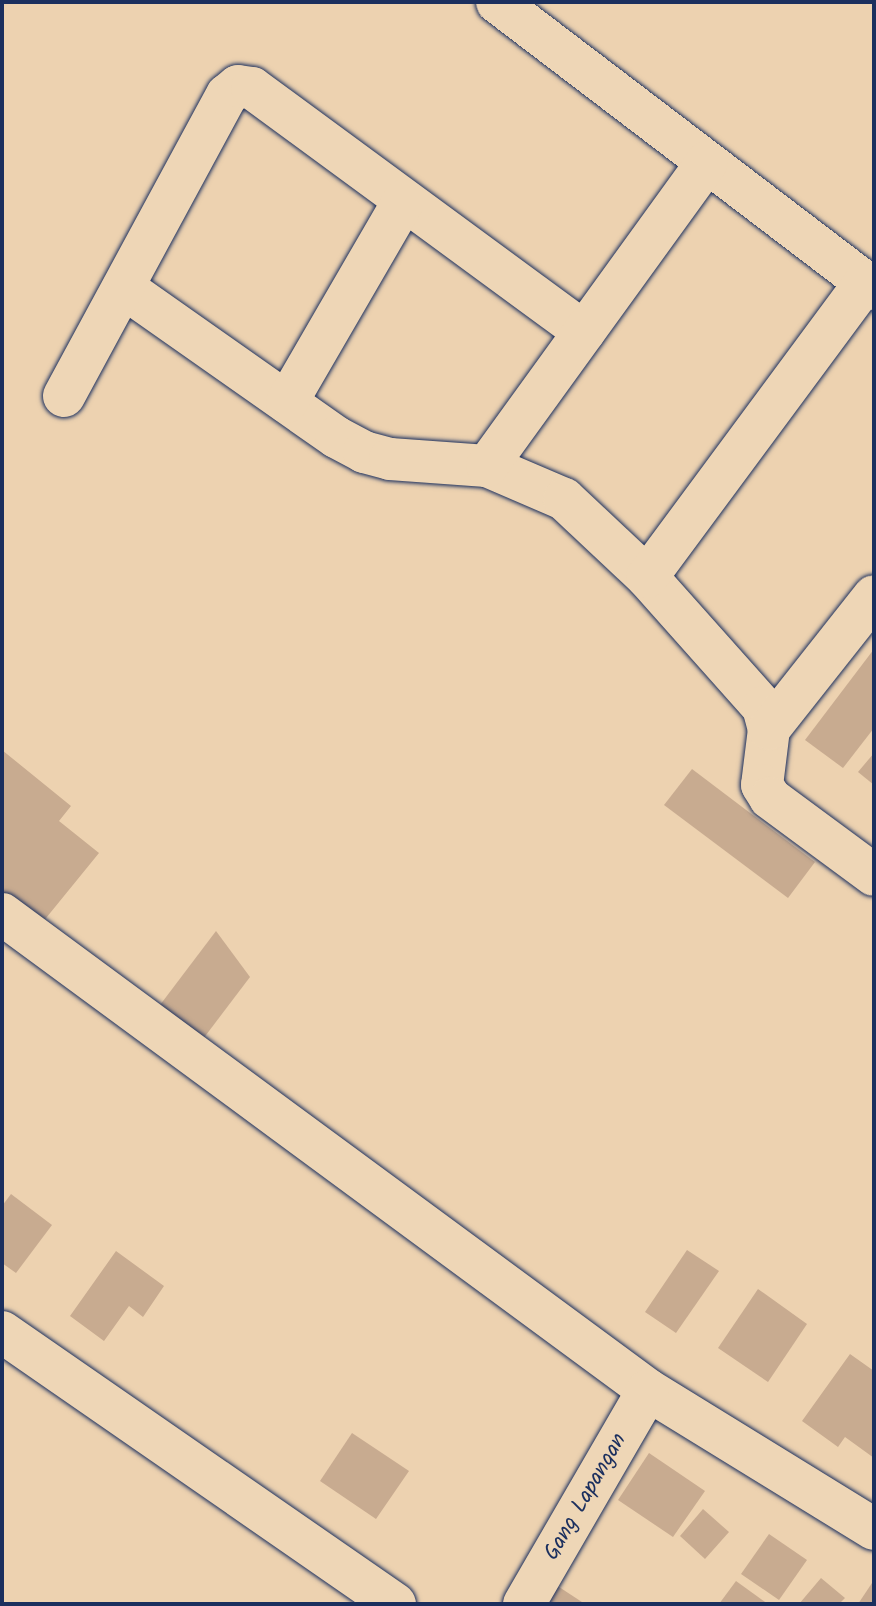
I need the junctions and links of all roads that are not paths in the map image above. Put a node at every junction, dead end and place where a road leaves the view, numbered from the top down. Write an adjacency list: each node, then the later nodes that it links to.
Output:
1 (497, 2): 2 (street)
2 (707, 162): 4 (street); 6 (street)
3 (404, 200): 5 (street); 6 (street); 8 (street)
4 (869, 286): 10 (street)
5 (124, 288): 7 (street); 8 (street)
6 (584, 332): 9 (street)
7 (64, 396)
8 (287, 402): 9 (street)
9 (487, 466): 10 (street)
10 (647, 577): 12 (street)
11 (874, 596): 12 (street)
12 (769, 729): 13 (street)
13 (874, 875)
14 (2, 914): 16 (street)
15 (2, 1332): 18 (street)
16 (648, 1390): 17 (street); 19 (street, Gang Lapangan)
17 (874, 1529)
18 (395, 1604)
19 (524, 1604)

